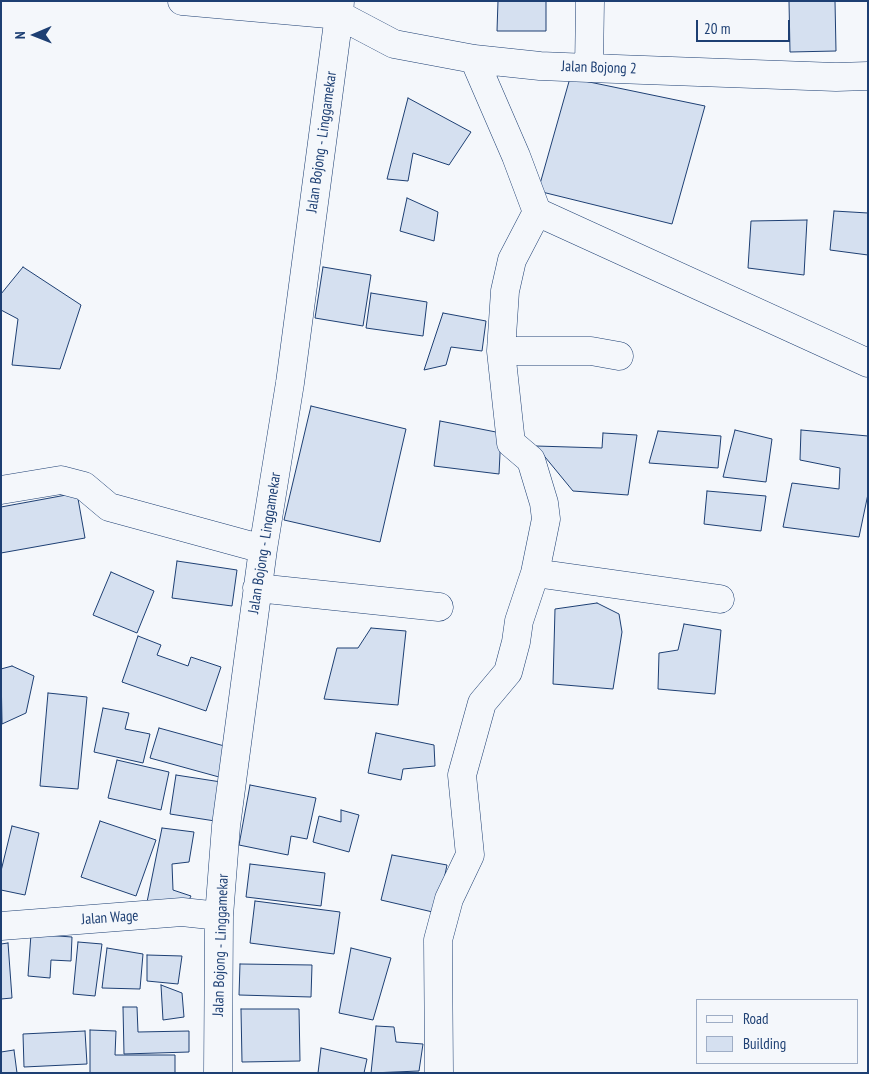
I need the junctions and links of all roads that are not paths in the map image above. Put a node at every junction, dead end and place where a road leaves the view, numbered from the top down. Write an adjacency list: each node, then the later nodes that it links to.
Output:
1 (182, 1): 3 (street)
2 (590, 1): 5 (street)
3 (340, 8): 4 (street, Jalan Bojong 2); 12 (street, Jalan Bojong - Linggamekar)
4 (474, 59): 5 (street, Jalan Bojong 2); 7 (street)
5 (589, 68): 6 (street, Jalan Bojong 2)
6 (868, 76)
7 (537, 212): 8 (street); 10 (street)
8 (501, 351): 9 (street); 13 (street)
9 (619, 356)
10 (868, 363)
11 (1, 490): 12 (street)
12 (263, 549): 14 (street, Jalan Bojong - Linggamekar)
13 (535, 573): 15 (street); 20 (street)
14 (257, 588): 16 (street); 17 (street, Jalan Bojong - Linggamekar)
15 (720, 599)
16 (439, 607)
17 (219, 916): 18 (street, Jalan Wage); 19 (street, Jalan Bojong - Linggamekar)
18 (1, 926)
19 (218, 1073)
20 (439, 1073)

